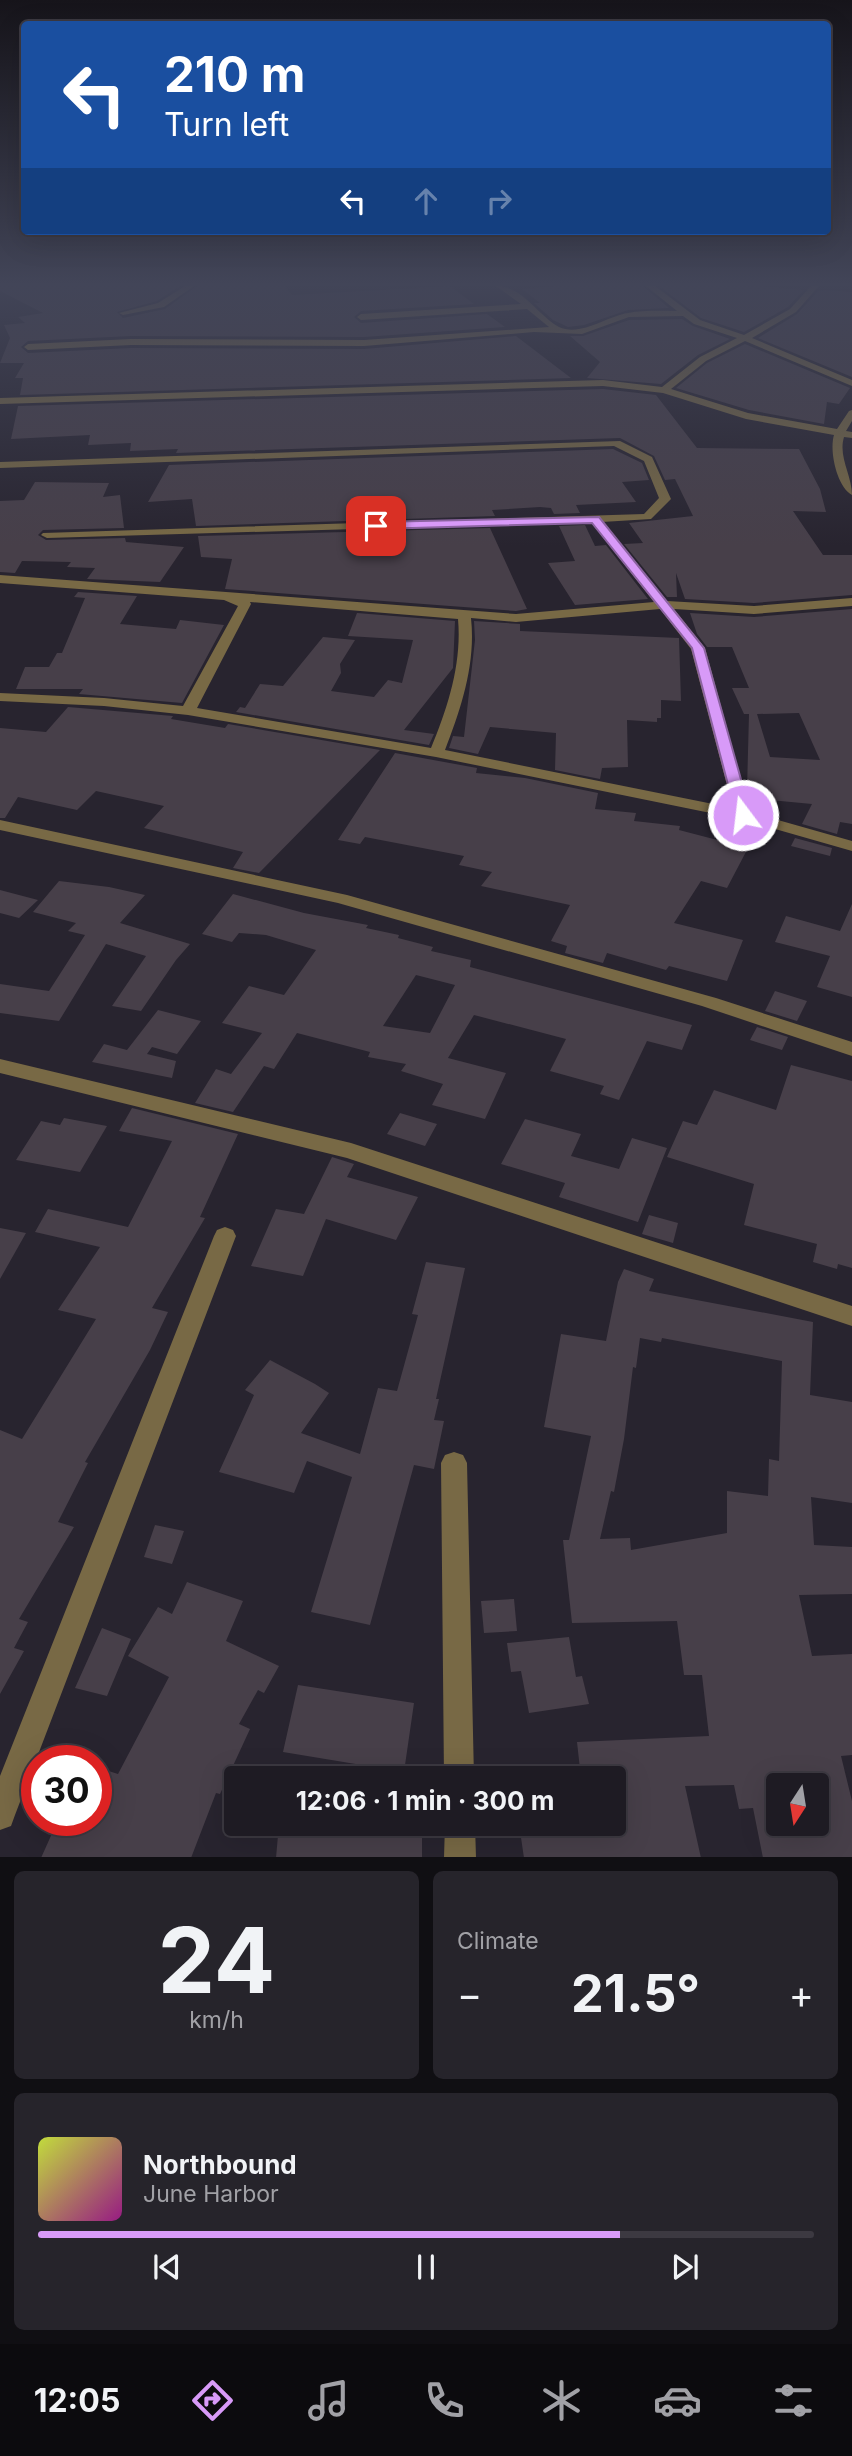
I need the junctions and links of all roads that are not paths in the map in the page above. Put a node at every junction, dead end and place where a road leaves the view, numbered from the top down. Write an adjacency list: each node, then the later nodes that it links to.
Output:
1 (686, 373): 4 (street)
2 (827, 373): 3 (street)
3 (852, 383)
4 (664, 390): 5 (street); 7 (street)
5 (0, 401)
6 (852, 413): 7 (street)
7 (837, 434): 8 (street); 10 (street)
8 (852, 435)
9 (0, 465): 11 (street)
10 (852, 492)
11 (595, 520): 12 (street); 16 (street)
12 (47, 535)
13 (0, 579): 14 (street)
14 (224, 597): 17 (street); 19 (street)
15 (852, 602): 16 (street)
16 (663, 604): 17 (street); 21 (street)
17 (439, 612): 20 (street)
18 (0, 697): 19 (street)
19 (188, 711): 20 (street)
20 (436, 753): 21 (street)
21 (743, 815): 23 (street)
22 (0, 825): 24 (street)
23 (852, 846)
24 (852, 1049)
25 (0, 1066): 27 (street)
26 (225, 1236): 30 (street)
27 (852, 1316)
28 (454, 1463): 29 (street)
29 (459, 1766)
30 (0, 1815)
31 (460, 1836): 32 (street)
32 (460, 1857)

